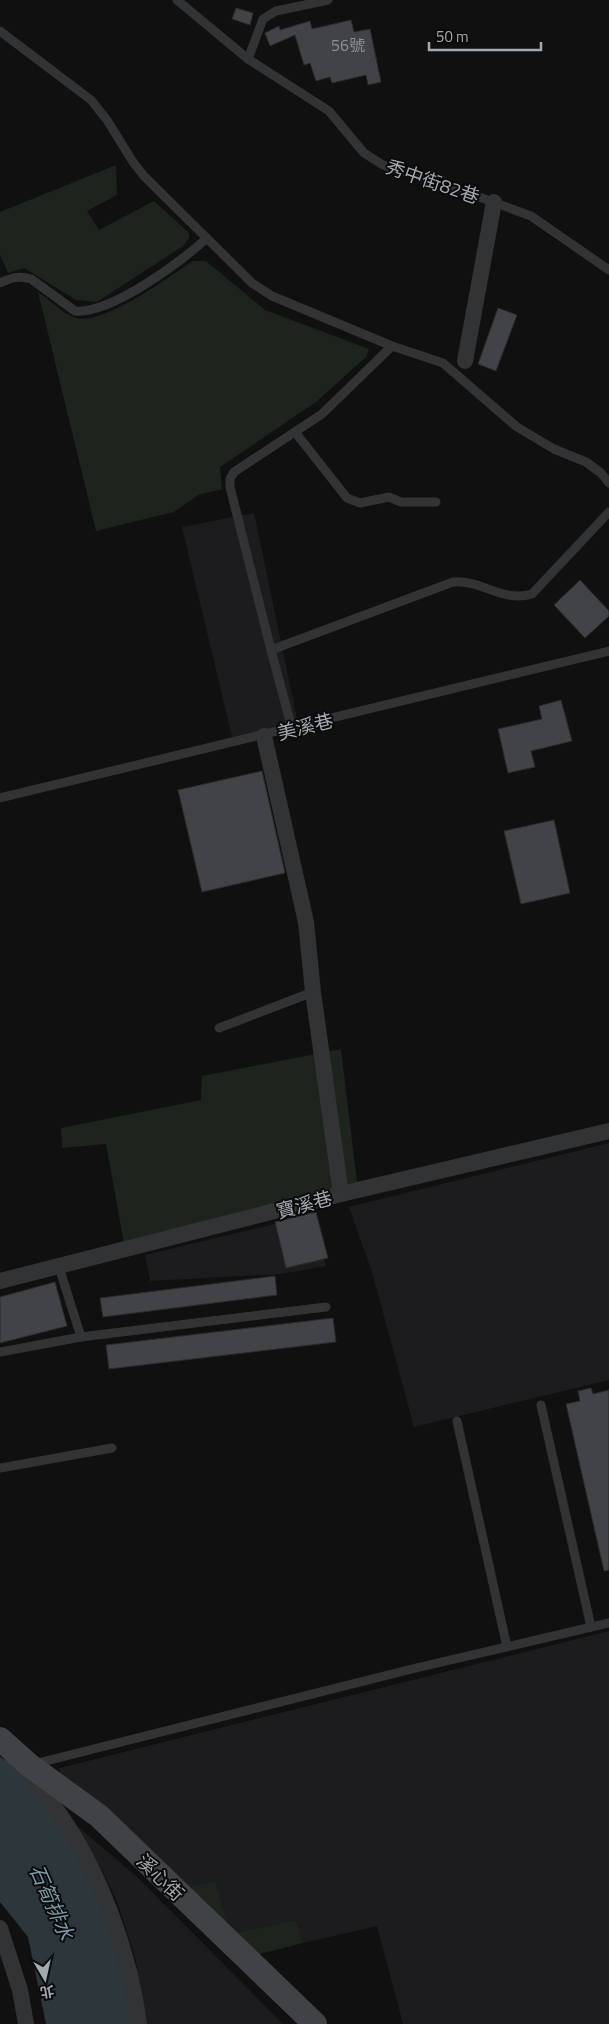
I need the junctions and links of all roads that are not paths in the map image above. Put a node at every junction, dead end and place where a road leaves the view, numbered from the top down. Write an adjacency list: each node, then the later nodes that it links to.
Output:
1 (177, 0): 4 (lane, 秀中街82巷)
2 (328, 0): 4 (lane)
3 (0, 31): 6 (lane)
4 (248, 60): 5 (lane, 秀中街82巷)
5 (494, 202): 7 (lane, 秀中街82巷); 10 (street)
6 (206, 239): 8 (lane); 9 (lane)
7 (609, 270)
8 (0, 283)
9 (392, 346): 11 (lane); 12 (lane)
10 (465, 361)
11 (295, 432): 13 (lane); 15 (lane)
12 (609, 483)
13 (436, 502)
14 (609, 512): 15 (lane)
15 (271, 650): 17 (lane)
16 (609, 651): 17 (lane, 美溪巷)
17 (292, 729): 18 (lane, 美溪巷)
18 (264, 736): 19 (lane, 美溪巷); 20 (street)
19 (0, 798)
20 (313, 992): 21 (lane); 23 (street)
21 (219, 1028)
22 (609, 1132): 23 (street, 寶溪巷)
23 (341, 1194): 24 (street, 寶溪巷)
24 (59, 1267): 25 (street, 寶溪巷); 27 (lane)
25 (0, 1281)
26 (326, 1307): 27 (lane)
27 (81, 1337): 28 (lane)
28 (0, 1352)
29 (541, 1405): 34 (lane)
30 (457, 1421): 35 (lane)
31 (112, 1448): 32 (lane)
32 (0, 1468)
33 (609, 1623): 34 (lane)
34 (592, 1627): 35 (lane)
35 (507, 1647): 37 (lane)
36 (0, 1739): 37 (street, 溪心街)
37 (34, 1769): 40 (street); 41 (street, 溪心街)
38 (0, 1928): 39 (street)
39 (26, 2024)
40 (139, 2024)
41 (315, 2024)

